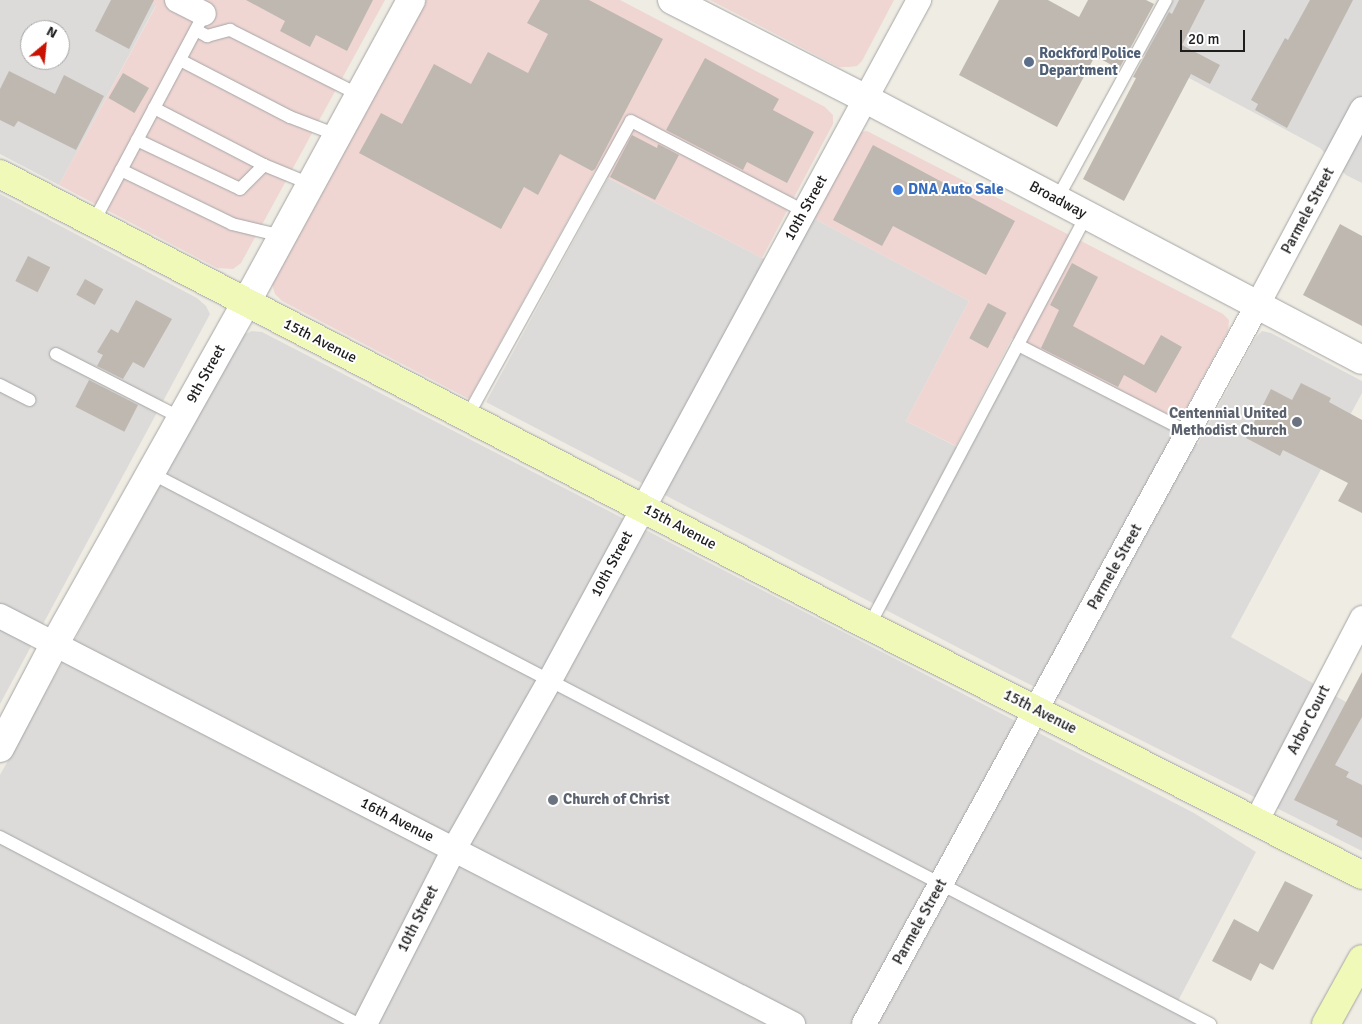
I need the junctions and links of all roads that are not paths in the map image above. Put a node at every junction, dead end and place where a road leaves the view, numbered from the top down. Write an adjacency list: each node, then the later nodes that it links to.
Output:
1 (177, 0): 6 (street)
2 (410, 0): 8 (street, 9th Street)
3 (672, 0): 9 (street, Broadway)
4 (919, 0): 9 (street, 10th Street)
5 (1166, 0): 18 (lane)
6 (200, 22): 7 (lane); 8 (lane)
7 (180, 60): 10 (lane); 12 (lane)
8 (359, 96): 12 (street, 9th Street)
9 (866, 99): 18 (street, Broadway); 19 (street, 10th Street)
10 (154, 108): 13 (lane); 14 (lane)
11 (1362, 109): 24 (street, Parmele Street)
12 (337, 135): 17 (street, 9th Street)
13 (137, 140): 14 (lane); 15 (lane)
14 (264, 165): 17 (lane)
15 (121, 170): 21 (lane); 22 (lane)
16 (0, 174): 21 (main road, 15th Avenue)
17 (310, 184): 22 (street, 9th Street)
18 (1057, 199): 20 (street, Broadway)
19 (804, 211): 30 (lane); 34 (street, 10th Street)
20 (1087, 215): 24 (street, Broadway); 25 (lane)
21 (92, 223): 23 (main road, 15th Avenue)
22 (282, 236): 23 (street, 9th Street)
23 (246, 304): 30 (main road, 15th Avenue); 31 (street, 9th Street)
24 (1258, 304): 27 (street, Broadway); 32 (street, Parmele Street)
25 (1018, 345): 32 (lane); 37 (lane)
26 (56, 354): 31 (lane)
27 (1362, 360)
28 (0, 385): 29 (lane)
29 (29, 400)
30 (467, 416): 34 (main road, 15th Avenue)
31 (182, 418): 33 (street, 9th Street)
32 (1188, 432): 40 (street, Parmele Street)
33 (151, 473): 38 (street, 9th Street); 39 (lane)
34 (642, 507): 37 (main road, 15th Avenue); 39 (street, 10th Street)
35 (0, 616): 38 (street, 16th Avenue)
36 (1362, 618): 42 (street, Arbor Court)
37 (869, 626): 40 (main road, 15th Avenue)
38 (54, 645): 41 (street, 9th Street); 44 (street, 16th Avenue)
39 (550, 680): 44 (street, 10th Street); 46 (lane)
40 (1037, 710): 42 (main road, 15th Avenue); 46 (street, Parmele Street)
41 (0, 748)
42 (1256, 822): 45 (main road, 15th Avenue)
43 (0, 837): 48 (lane)
44 (454, 849): 49 (street, 10th Street); 50 (street, 16th Avenue)
45 (1362, 875)
46 (940, 885): 51 (street, Parmele Street); 52 (lane)
47 (1362, 959): 53 (main road)
48 (358, 1024)
49 (365, 1024)
50 (793, 1024)
51 (864, 1024)
52 (1210, 1024)
53 (1326, 1024)

